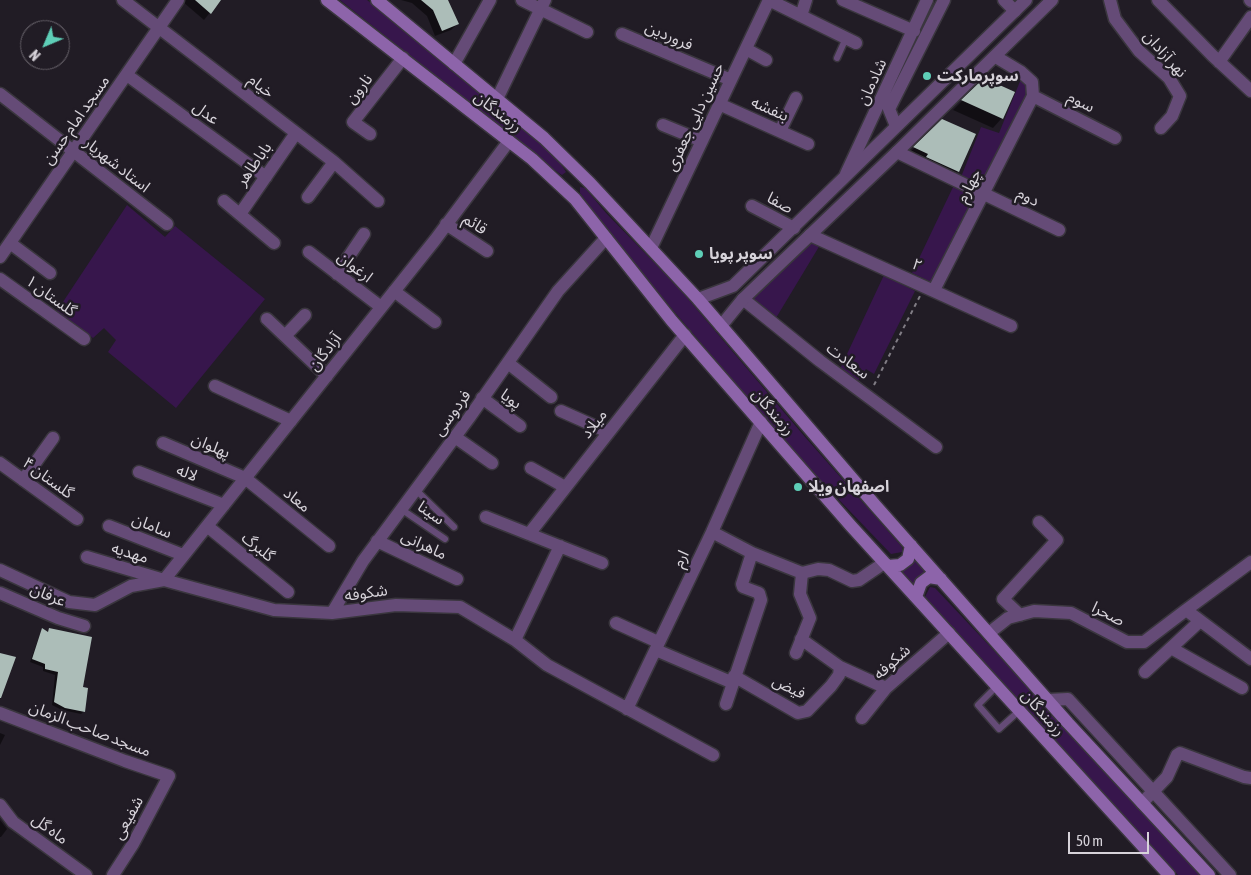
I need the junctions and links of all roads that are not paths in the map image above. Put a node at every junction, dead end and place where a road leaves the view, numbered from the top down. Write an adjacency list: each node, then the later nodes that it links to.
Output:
1 (123, 0): 21 (street, خیام)
2 (178, 0): 21 (street, مسجد امام حسن)
3 (327, 0): 28 (main road, رزمندگان)
4 (377, 0): 32 (main road, رزمندگان)
5 (490, 0): 32 (street)
6 (522, 0): 17 (street)
7 (769, 0): 19 (street); 26 (street, حسین دایی جعفری)
8 (806, 0): 19 (street)
9 (843, 0): 22 (street)
10 (928, 0): 22 (street, شادمان)
11 (944, 0): 42 (street, شادمان)
12 (1004, 0): 18 (street)
13 (1026, 0): 18 (street)
14 (1052, 0): 27 (street)
15 (1110, 0): 43 (street, نهر آزادان)
16 (1158, 0): 31 (street)
17 (542, 5): 23 (street); 39 (street)
18 (1015, 11): 42 (street)
19 (801, 16): 25 (street)
20 (1251, 17): 31 (street)
21 (159, 28): 33 (street, مسجد امام حسن); 45 (street, خیام)
22 (914, 31): 55 (street, شادمان)
23 (587, 32)
24 (622, 34): 34 (street, فروردین)
25 (851, 40): 29 (lane)
26 (746, 49): 30 (street); 34 (street, حسین دایی جعفری)
27 (996, 57): 37 (street); 52 (street)
28 (403, 58): 46 (street, نارون); 48 (main road, رزمندگان)
29 (837, 58)
30 (766, 60)
31 (1219, 62): 35 (street)
32 (454, 64): 39 (main road, رزمندگان)
33 (128, 75): 51 (street, مسجد امام حسن); 54 (street, عدل)
34 (731, 80): 40 (street, حسین دایی جعفری)
35 (1251, 91)
36 (0, 94): 51 (street, استاد شهریار)
37 (1033, 96): 47 (street, سوم); 56 (street, چهارم)
38 (796, 98): 44 (street)
39 (497, 99): 71 (main road, رزمندگان)
40 (719, 104): 44 (street, بنفشه); 49 (street, حسین دایی جعفری)
41 (664, 125): 49 (street)
42 (896, 126): 55 (street)
43 (1161, 128)
44 (780, 132): 50 (street, بنفشه)
45 (296, 134): 53 (street, خیام); 54 (street, باباطاهر)
46 (370, 134)
47 (1115, 138)
48 (509, 141): 63 (street, آزادگان); 68 (main road, رزمندگان)
49 (702, 141): 71 (street, حسین دایی جعفری)
50 (808, 144)
51 (74, 152): 62 (street, استاد شهریار); 69 (street, مسجد امام حسن)
52 (897, 152): 56 (street, دوم); 67 (street)
53 (334, 162): 57 (street); 59 (street, خیام)
54 (266, 177): 61 (street, باباطاهر)
55 (845, 177): 64 (street)
56 (983, 193): 65 (street, دوم); 78 (street, چهارم)
57 (308, 197)
58 (224, 201): 61 (street)
59 (378, 201)
60 (752, 206): 64 (street, صفا)
61 (240, 214): 70 (street)
62 (167, 224)
63 (446, 224): 72 (street, قائم); 79 (street, آزادگان)
64 (794, 228): 80 (street)
65 (1058, 230)
66 (364, 234): 76 (street)
67 (810, 235): 78 (street, ۲); 81 (street)
68 (606, 238): 88 (main road, رزمندگان); 91 (street, فردوسی)
69 (10, 243): 74 (street, مسجد امام حسن); 75 (street)
70 (274, 244)
71 (652, 248): 80 (main road, رزمندگان)
72 (487, 251)
73 (309, 252): 76 (street, ارغوان)
74 (0, 257)
75 (50, 273)
76 (337, 274): 82 (street, ارغوان)
77 (0, 279): 90 (street, گلستان ۱)
78 (930, 288): 87 (street, ۲)
79 (394, 291): 82 (street, آزادگان); 85 (street)
80 (698, 299): 86 (main road, رزمندگان)
81 (743, 299): 86 (street); 104 (street, سعادت)
82 (381, 307): 92 (street, آزادگان)
83 (304, 315): 89 (street)
84 (267, 319): 89 (street)
85 (435, 322)
86 (721, 326): 125 (main road, رزمندگان)
87 (1011, 326)
88 (685, 335): 98 (main road, رزمندگان); 100 (street, میلاد)
89 (285, 336): 92 (street)
90 (84, 339)
91 (508, 363): 94 (street); 95 (street, فردوسی)
92 (327, 376): 97 (street, آزادگان)
93 (215, 386): 97 (street)
94 (551, 397)
95 (482, 398): 99 (street, پویا); 101 (street, فردوسی)
96 (561, 411): 100 (street)
97 (291, 421): 109 (street, آزادگان)
98 (761, 422): 121 (street, ارم); 133 (main road, رزمندگان)
99 (520, 426)
100 (608, 432): 111 (street, میلاد)
101 (455, 437): 106 (street); 112 (street, فردوسی)
102 (53, 438): 110 (street)
103 (164, 443): 109 (street, پهلوان)
104 (936, 447)
105 (0, 463): 110 (street, گلستان ۴)
106 (492, 463)
107 (531, 468): 111 (street)
108 (139, 472): 113 (street, لاله)
109 (245, 478): 113 (street, آزادگان); 126 (street, معاد)
110 (23, 480): 116 (street, گلستان ۴)
111 (565, 487): 122 (street, میلاد)
112 (415, 489): 114 (street, فردوسی); 120 (lane)
113 (224, 505): 119 (street, آزادگان)
114 (401, 508): 123 (lane, سینا); 124 (street, فردوسی)
115 (486, 517): 122 (street)
116 (77, 519)
117 (1039, 522): 144 (street)
118 (109, 526): 129 (street, سامان)
119 (206, 526): 129 (street, آزادگان); 139 (street, گلبرگ)
120 (454, 526)
121 (712, 532): 128 (street); 152 (street, ارم)
122 (529, 534): 127 (street)
123 (445, 539)
124 (377, 541): 136 (street, ماهرانی); 143 (street, فردوسی)
125 (910, 545): 133 (main road); 137 (main road, رزمندگان)
126 (329, 546)
127 (560, 546): 132 (street); 151 (street)
128 (752, 553): 135 (street); 158 (street)
129 (183, 555): 138 (street, آزادگان)
130 (88, 557): 138 (street, مهدیه)
131 (1251, 562): 142 (street, صحرا)
132 (602, 563)
133 (886, 564): 135 (street); 141 (main road, رزمندگان)
134 (0, 570): 138 (street, شکوفه)
135 (802, 572): 150 (street)
136 (457, 579)
137 (941, 579): 141 (main road); 148 (main road, رزمندگان)
138 (164, 580): 143 (street, شکوفه)
139 (288, 592)
140 (0, 593): 147 (street, عرفان)
141 (916, 596): 149 (main road, رزمندگان)
142 (1186, 610): 144 (street, صحرا); 145 (street)
143 (332, 613): 151 (street, شکوفه)
144 (1020, 615): 148 (street, صحرا)
145 (1200, 621): 153 (street); 155 (street)
146 (616, 623): 152 (street)
147 (84, 626)
148 (988, 633): 162 (main road, رزمندگان)
149 (949, 634): 159 (main road, رزمندگان); 160 (street, شکوفه)
150 (801, 639): 154 (street); 156 (street)
151 (515, 640): 164 (street, شکوفه)
152 (657, 646): 158 (street); 164 (street, ارم)
153 (1171, 648): 157 (street); 161 (street)
154 (796, 652)
155 (1251, 659)
156 (840, 667): 158 (street, فیض); 160 (street)
157 (1145, 672)
158 (733, 680): 163 (street)
159 (997, 686): 165 (main road, رزمندگان); 165 (lane)
160 (886, 688): 167 (street, شکوفه)
161 (1242, 688)
162 (1048, 700): 171 (street); 172 (main road, رزمندگان)
163 (726, 704)
164 (627, 708): 168 (street, شکوفه)
165 (1019, 711): 176 (main road, رزمندگان)
166 (0, 713): 169 (street, مسجد صاحب الزمان)
167 (862, 718)
168 (713, 755)
169 (169, 776): 175 (street, شفیعی)
170 (1251, 778): 171 (street)
171 (1153, 792): 172 (street); 178 (street)
172 (1142, 803): 177 (main road, رزمندگان)
173 (0, 805): 174 (street, ماه گل)
174 (86, 875)
175 (113, 875)
176 (1169, 875)
177 (1209, 875)
178 (1230, 875)

